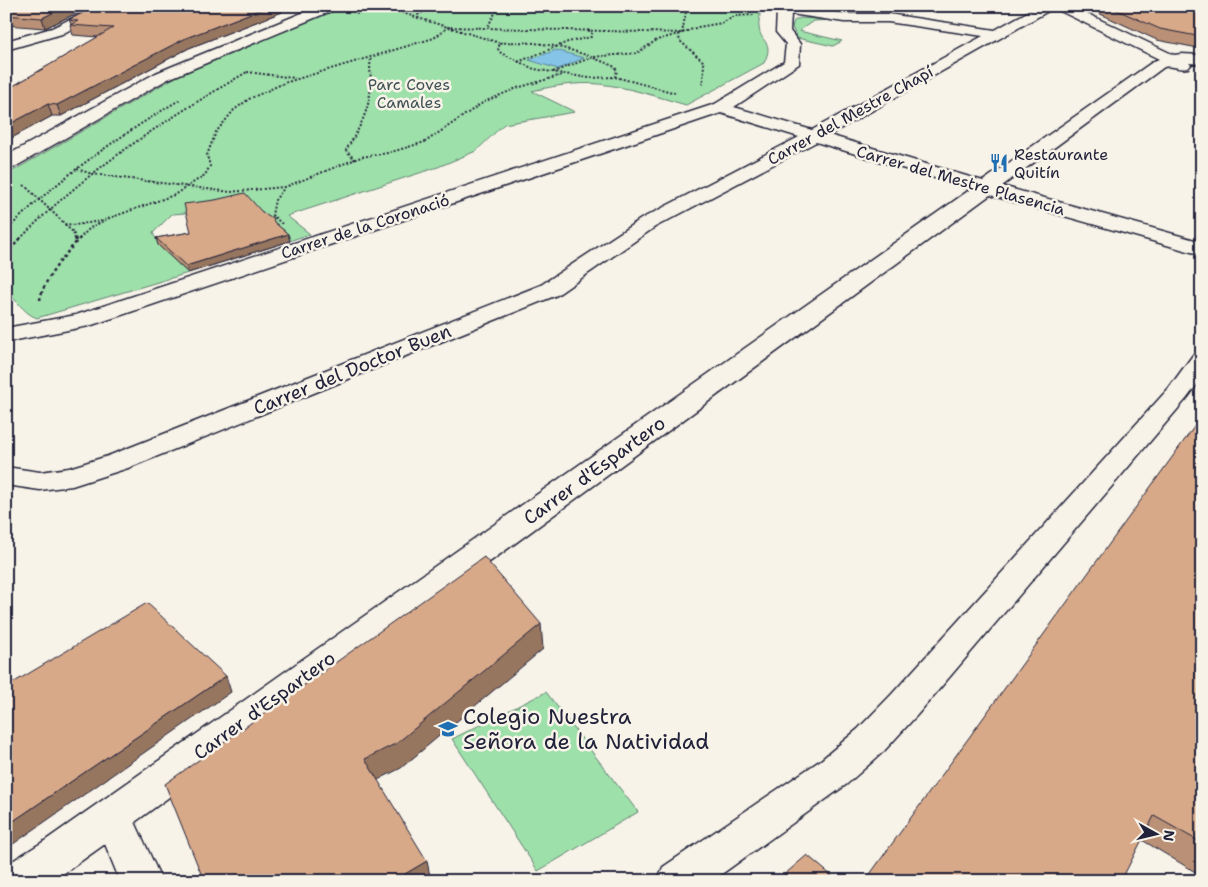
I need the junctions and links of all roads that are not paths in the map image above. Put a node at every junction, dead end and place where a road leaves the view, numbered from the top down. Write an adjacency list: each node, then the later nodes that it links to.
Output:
1 (108, 6): 11 (street)
2 (332, 6): 18 (street)
3 (888, 6): 9 (street)
4 (1052, 6): 10 (street, Carrer del Mestre Chapí)
5 (1060, 6): 8 (street)
6 (783, 7): 9 (street); 15 (street, Carrer de la Coronació)
7 (1097, 10): 8 (street)
8 (1076, 14): 12 (street)
9 (872, 18): 10 (street)
10 (996, 34): 16 (street, Carrer del Mestre Chapí)
11 (6, 46)
12 (1191, 58): 13 (street); 14 (street); 20 (street, Carrer d'Espartero)
13 (1202, 70)
14 (1202, 75)
15 (721, 108): 16 (street, Carrer del Mestre Plasencia); 23 (street, Carrer de la Coronació)
16 (814, 136): 20 (street, Carrer del Mestre Plasencia); 21 (street, Carrer del Mestre Chapí)
17 (6, 149): 18 (street)
18 (28, 152): 19 (street)
19 (6, 164)
20 (988, 188): 22 (street, Carrer del Mestre Plasencia); 26 (street, Carrer d'Espartero)
21 (648, 224): 25 (street, Carrer del Doctor Buen)
22 (1202, 249)
23 (6, 335)
24 (1202, 360): 29 (street)
25 (6, 476)
26 (112, 814): 27 (street, Carrer d'Espartero); 28 (street)
27 (16, 881)
28 (140, 881)
29 (678, 881)

